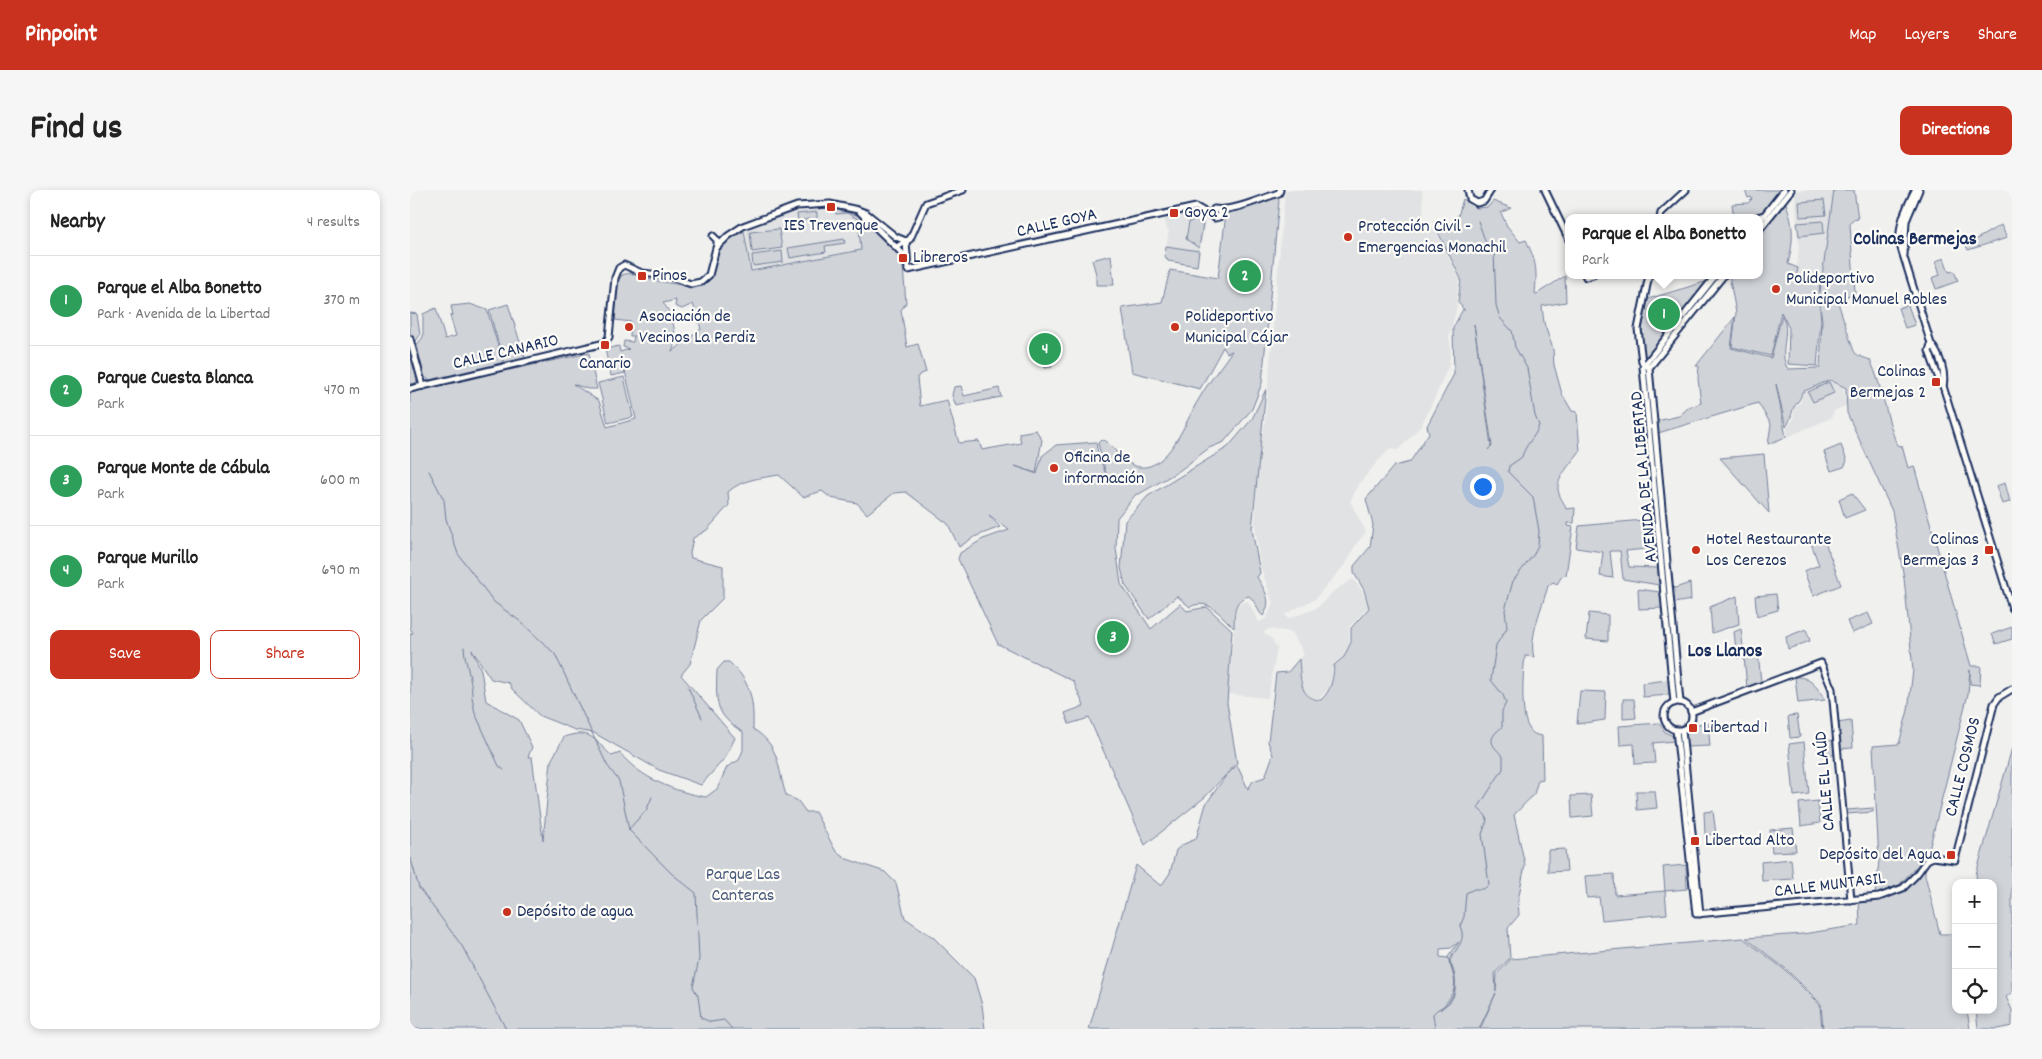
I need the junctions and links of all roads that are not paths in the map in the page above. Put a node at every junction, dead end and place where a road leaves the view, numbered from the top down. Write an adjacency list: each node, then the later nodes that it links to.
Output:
1 (964, 190): 18 (street)
2 (1468, 190): 3 (street)
3 (1491, 190)
4 (1545, 190): 16 (street)
5 (1686, 190): 12 (street)
6 (1784, 190): 14 (street)
7 (1791, 190): 13 (street)
8 (1914, 190): 21 (street)
9 (1919, 190): 21 (street)
10 (1279, 192): 22 (street, CALLE GOYA)
11 (858, 210): 18 (street); 19 (street); 20 (street)
12 (1661, 214)
13 (1771, 215): 14 (street); 15 (street)
14 (1764, 216)
15 (1763, 224)
16 (1565, 232)
17 (713, 236): 20 (street)
18 (906, 241): 19 (street); 22 (street)
19 (897, 247): 22 (street)
20 (716, 248): 28 (street, CALLE CANARIO)
21 (1904, 255): 30 (street)
22 (906, 259)
23 (1648, 279): 27 (street)
24 (1713, 279): 27 (street)
25 (1721, 279): 27 (street, AVENIDA DE LA LIBERTAD)
26 (410, 339): 28 (street)
27 (1647, 366): 32 (street, AVENIDA DE LA LIBERTAD)
28 (423, 386): 29 (street, CALLE CANARIO)
29 (410, 389)
30 (2012, 608)
31 (2012, 689): 36 (street, CALLE COSMOS)
32 (1677, 703): 33 (street); 34 (street)
33 (1691, 712): 35 (street); 37 (street, CALLE EL LAÚD)
34 (1676, 730): 35 (street); 38 (street)
35 (1682, 730): 38 (street)
36 (1955, 860): 37 (street, CALLE MUNTASIL)
37 (1851, 900): 38 (street, CALLE MUNTASIL)
38 (1698, 914)

